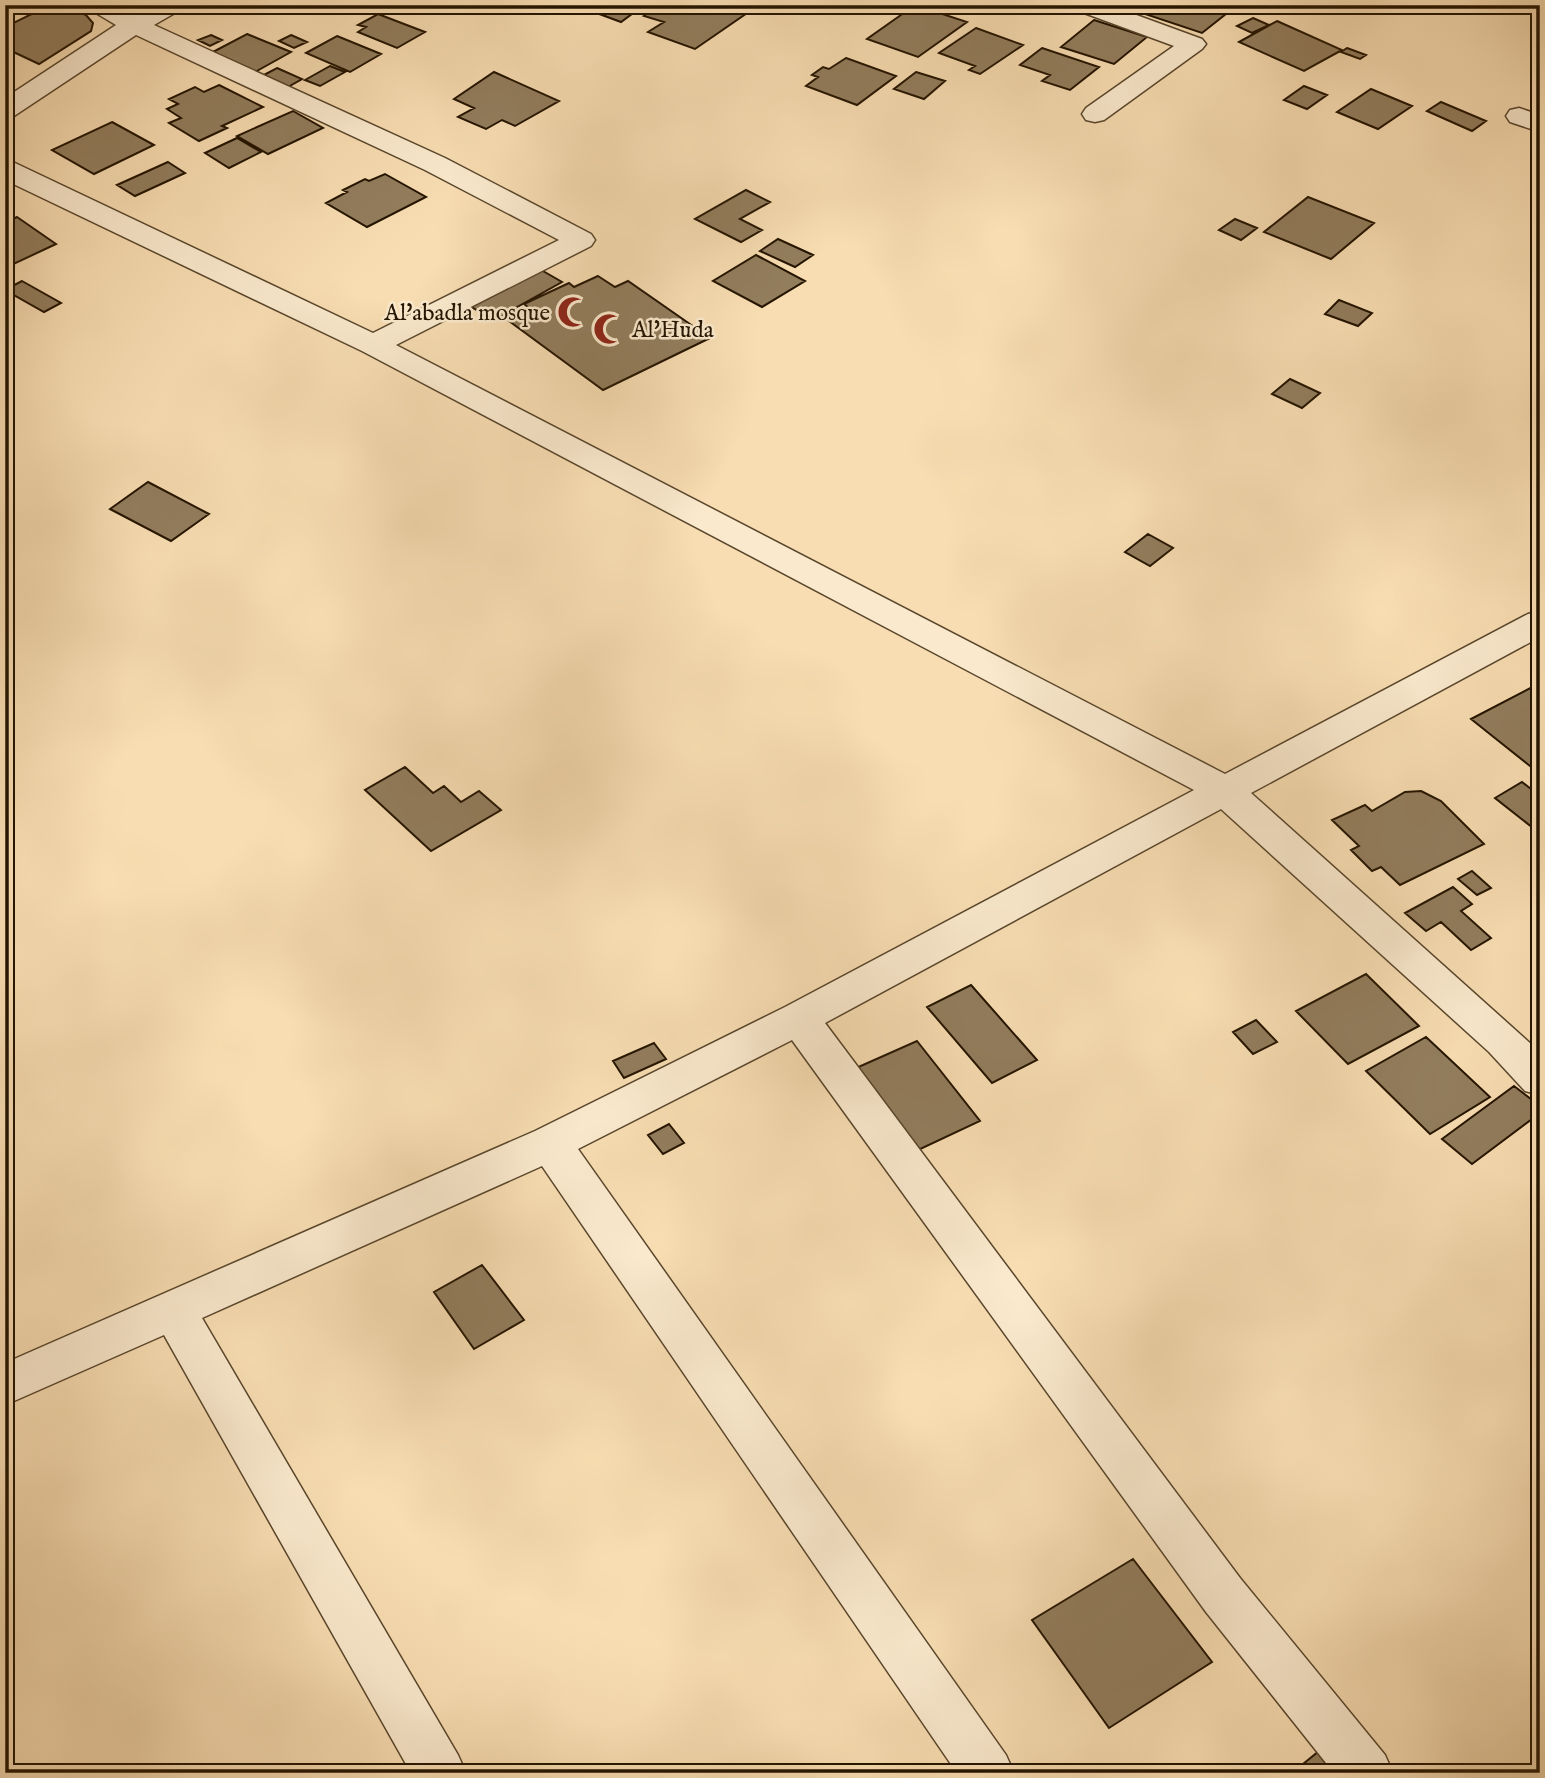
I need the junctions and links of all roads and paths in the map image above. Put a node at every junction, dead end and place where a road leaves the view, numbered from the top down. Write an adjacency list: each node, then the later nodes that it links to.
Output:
1 (100, 5): 4 (street)
2 (171, 5): 4 (street)
3 (1085, 5): 6 (street)
4 (134, 24): 5 (street); 8 (street)
5 (5, 110)
6 (1095, 114)
7 (5, 169): 8 (street)
8 (373, 345): 10 (street)
9 (1540, 622): 10 (street)
10 (1223, 789): 11 (street); 12 (street)
11 (799, 1018): 13 (street); 18 (street)
12 (1540, 1079)
13 (550, 1143): 14 (street); 17 (street)
14 (173, 1310): 15 (street); 16 (street)
15 (5, 1385)
16 (440, 1773)
17 (988, 1773)
18 (1367, 1773)

